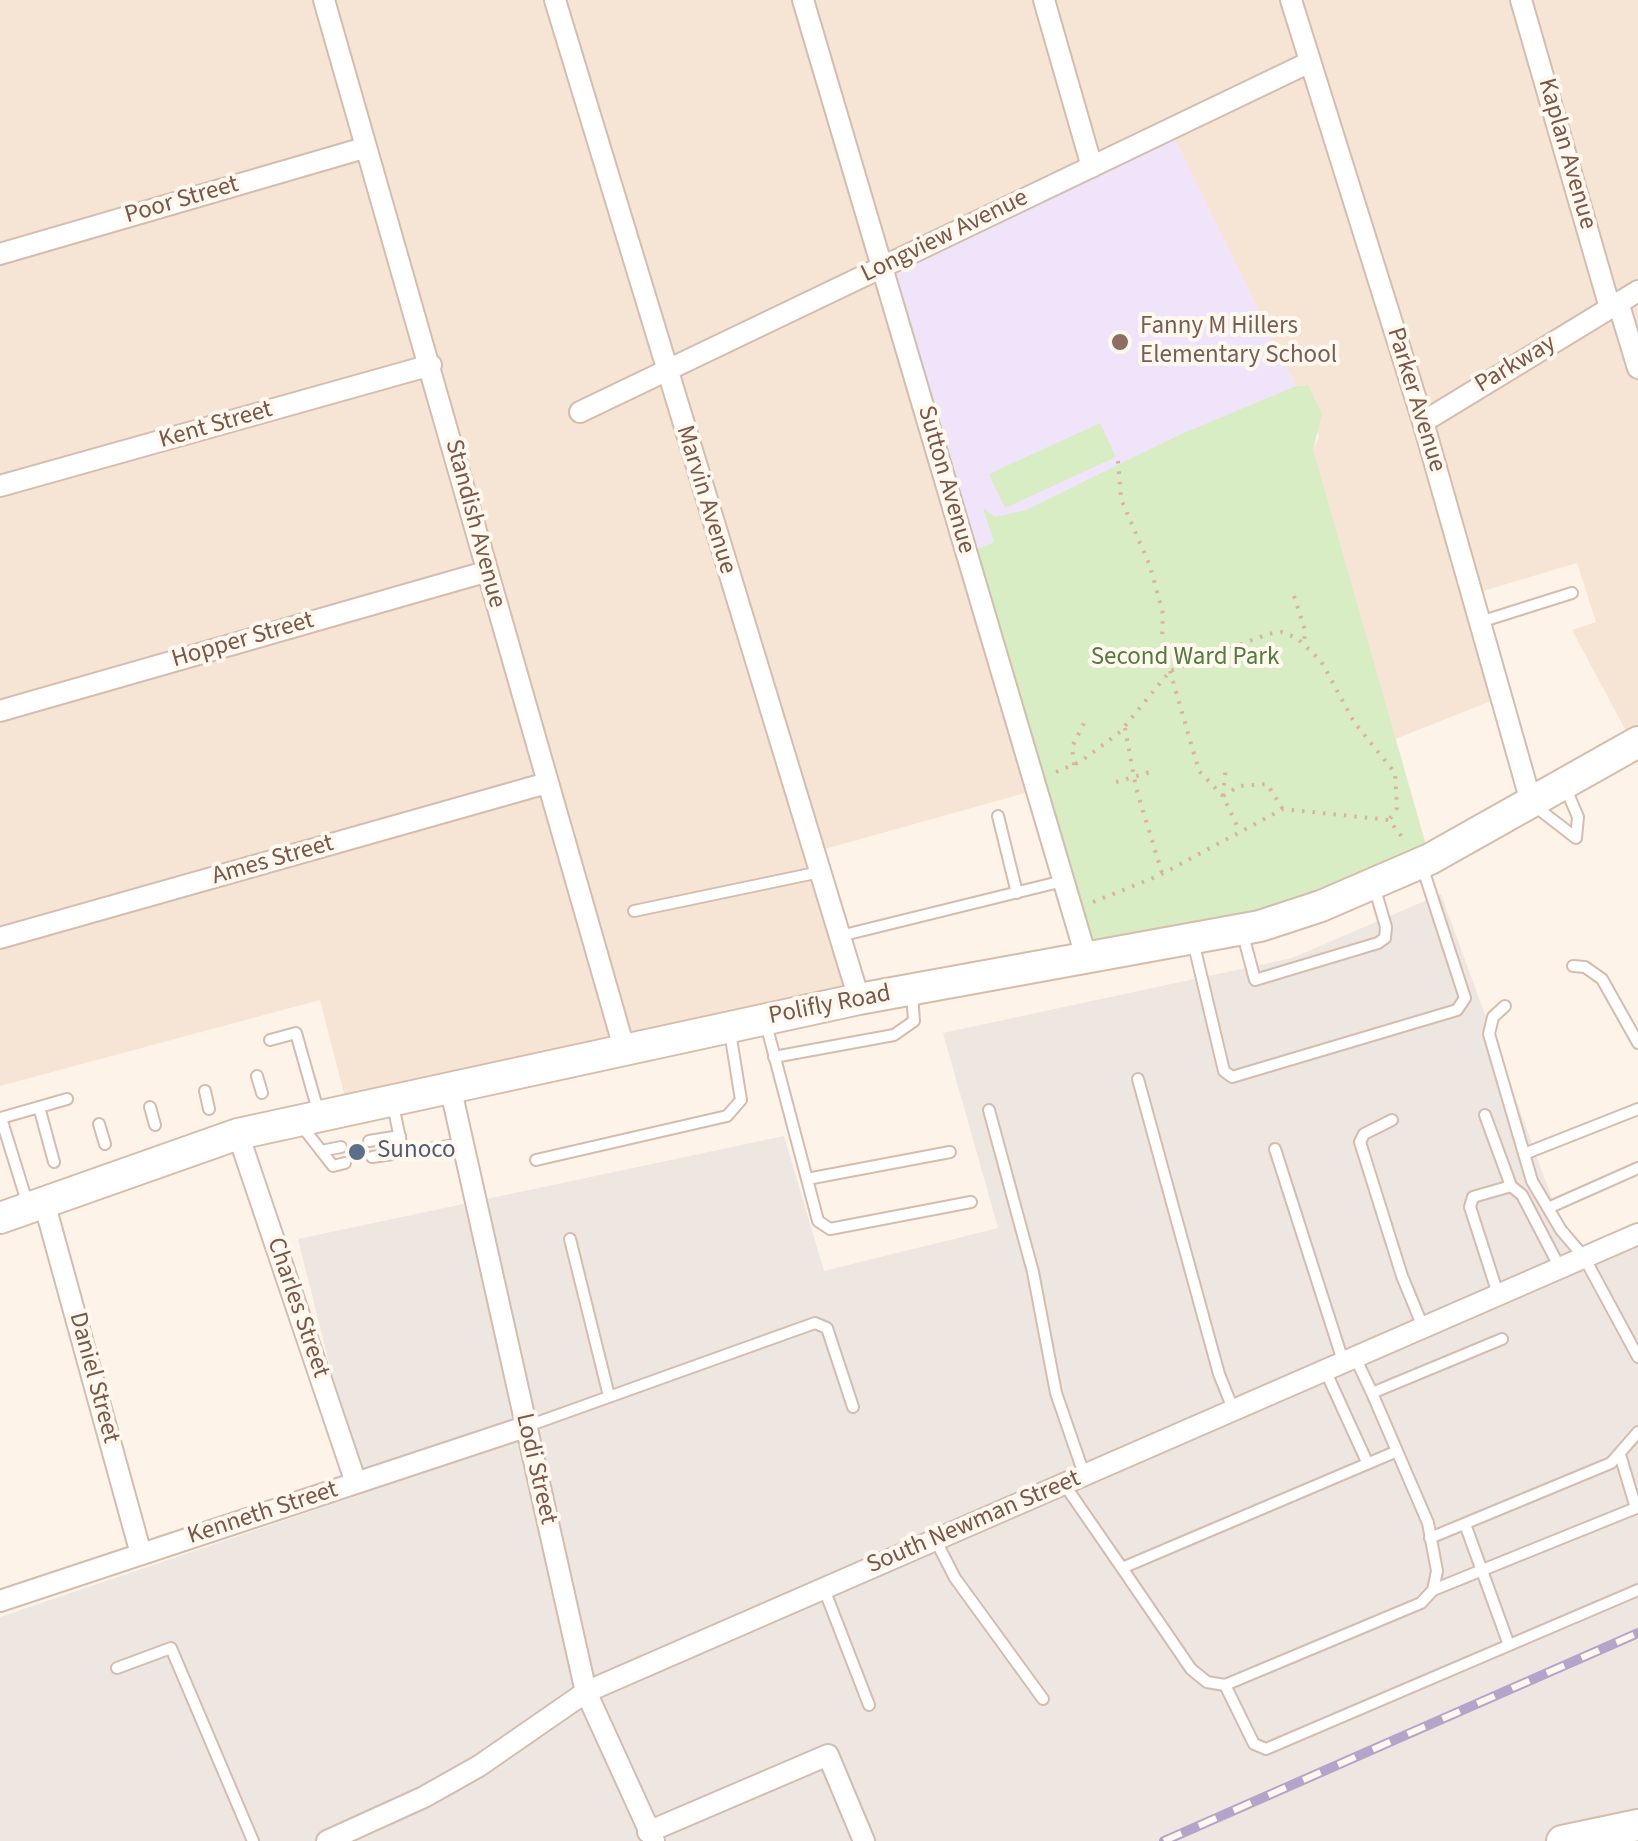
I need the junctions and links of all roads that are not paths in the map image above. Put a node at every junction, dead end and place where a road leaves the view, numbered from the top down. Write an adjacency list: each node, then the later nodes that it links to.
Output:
1 (324, 0): 8 (street, Standish Avenue)
2 (555, 0): 16 (street, Marvin Avenue)
3 (803, 0): 11 (street, Sutton Avenue)
4 (1044, 0): 9 (street)
5 (1291, 0): 7 (street, Parker Avenue)
6 (1522, 0): 13 (street, Kaplan Avenue)
7 (1310, 62): 9 (street, Longview Avenue); 18 (street, Parker Avenue)
8 (364, 148): 10 (street, Poor Street); 14 (street, Standish Avenue)
9 (1092, 167): 11 (street, Longview Avenue)
10 (0, 254)
11 (882, 268): 16 (street, Longview Avenue); 31 (street, Sutton Avenue)
12 (1638, 291): 13 (street, Parkway)
13 (1614, 305): 15 (street, Kaplan Avenue); 18 (street, Parkway)
14 (431, 365): 19 (street, Kent Street); 20 (street, Standish Avenue)
15 (1638, 368)
16 (665, 372): 17 (street, Longview Avenue); 30 (street, Marvin Avenue)
17 (580, 412)
18 (1423, 422): 22 (street, Parker Avenue)
19 (0, 486)
20 (486, 572): 23 (street, Hopper Street); 25 (street, Standish Avenue)
21 (1572, 593): 22 (lane)
22 (1480, 622): 27 (street, Parker Avenue)
23 (0, 711)
24 (1638, 742): 26 (main road, Polifly Road)
25 (546, 783): 37 (street, Ames Street); 48 (street, Standish Avenue)
26 (1564, 784): 27 (main road, Polifly Road); 27 (lane)
27 (1532, 802): 29 (main road, Polifly Road)
28 (998, 816): 33 (lane)
29 (1421, 863): 32 (main road, Polifly Road); 38 (lane)
30 (820, 872): 34 (lane); 36 (street, Marvin Avenue)
31 (1063, 881): 33 (lane); 39 (street, Sutton Avenue)
32 (1374, 886): 35 (main road, Polifly Road); 35 (lane)
33 (1016, 892): 36 (lane)
34 (634, 911)
35 (1242, 930): 38 (main road, Polifly Road)
36 (840, 936): 42 (street, Marvin Avenue)
37 (0, 938)
38 (1192, 940): 39 (main road, Polifly Road)
39 (1086, 960): 41 (main road, Polifly Road)
40 (1573, 966): 47 (lane)
41 (912, 990): 42 (main road, Polifly Road); 49 (lane)
42 (859, 999): 44 (main road, Polifly Road)
43 (1506, 1006): 78 (lane)
44 (765, 1018): 45 (main road, Polifly Road); 49 (lane)
45 (729, 1026): 48 (main road, Polifly Road); 80 (lane)
46 (270, 1040): 63 (lane)
47 (1638, 1043)
48 (624, 1048): 52 (main road, Polifly Road)
49 (774, 1057): 84 (lane)
50 (257, 1076): 54 (lane)
51 (1138, 1079): 101 (lane)
52 (450, 1086): 56 (main road, Polifly Road); 72 (street, Lodi Street)
53 (205, 1091): 59 (lane)
54 (262, 1093)
55 (67, 1099): 58 (lane)
56 (392, 1099): 63 (main road, Polifly Road); 69 (lane)
57 (150, 1106): 67 (lane)
58 (39, 1108): 64 (lane); 81 (lane)
59 (210, 1108)
60 (1638, 1109): 78 (lane)
61 (989, 1110): 107 (lane)
62 (1484, 1115): 85 (lane)
63 (309, 1118): 68 (main road, Polifly Road); 75 (lane)
64 (0, 1119): 88 (lane)
65 (1392, 1120): 94 (lane)
66 (99, 1124): 71 (lane)
67 (155, 1125)
68 (238, 1134): 88 (main road, Polifly Road); 108 (street, Charles Street)
69 (400, 1136): 70 (lane); 77 (lane)
70 (369, 1142)
71 (104, 1144)
72 (463, 1144): 77 (lane); 102 (street, Lodi Street)
73 (341, 1147): 75 (lane)
74 (1275, 1149): 97 (lane)
75 (322, 1151): 82 (lane)
76 (950, 1152): 84 (lane)
77 (403, 1153): 79 (lane)
78 (1524, 1154): 87 (lane)
79 (372, 1157)
80 (536, 1160)
81 (54, 1162)
82 (345, 1163)
83 (1638, 1168): 87 (lane)
84 (807, 1179): 86 (lane)
85 (1511, 1186): 92 (lane); 93 (lane)
86 (971, 1202)
87 (1548, 1208): 91 (lane)
88 (24, 1209): 114 (street, Daniel Street)
89 (1638, 1234): 91 (street, South Newman Street)
90 (570, 1239): 99 (lane)
91 (1584, 1258): 92 (street, South Newman Street); 96 (lane)
92 (1560, 1268): 93 (street, South Newman Street)
93 (1498, 1295): 94 (street, South Newman Street)
94 (1424, 1328): 97 (street, South Newman Street)
95 (1502, 1339): 98 (lane)
96 (1638, 1357)
97 (1341, 1363): 98 (lane); 101 (street, South Newman Street); 106 (lane)
98 (1372, 1393): 104 (lane)
99 (609, 1396): 100 (lane); 102 (lane)
100 (852, 1407)
101 (1234, 1410): 107 (street, South Newman Street)
102 (525, 1427): 108 (street, Kenneth Street); 124 (street, Lodi Street)
103 (1638, 1432): 105 (lane)
104 (1395, 1452): 106 (lane); 112 (lane)
105 (1620, 1458): 110 (lane); 111 (lane)
106 (1366, 1462): 115 (lane)
107 (1085, 1475): 109 (street, South Newman Street)
108 (356, 1483): 114 (street, Kenneth Street)
109 (1064, 1484): 113 (street, South Newman Street); 115 (lane)
110 (1637, 1509): 116 (lane)
111 (1465, 1524): 112 (lane); 116 (lane)
112 (1430, 1538): 118 (lane)
113 (936, 1540): 117 (street, South Newman Street); 125 (lane)
114 (141, 1554): 120 (street, Kenneth Street)
115 (1122, 1568): 123 (lane)
116 (1480, 1571): 118 (lane); 121 (lane)
117 (824, 1588): 124 (street, South Newman Street); 126 (lane)
118 (1433, 1590): 123 (lane)
119 (1638, 1590): 121 (lane)
120 (0, 1601)
121 (1509, 1645): 123 (lane)
122 (118, 1668): 130 (lane)
123 (1225, 1685)
124 (586, 1692): 128 (street, Lodi Street); 131 (street, South Newman Street)
125 (1043, 1699)
126 (869, 1705)
127 (1638, 1825): 132 (main road)
128 (651, 1837): 129 (street)
129 (857, 1839)
130 (253, 1841)
131 (326, 1841)
132 (1562, 1841)

